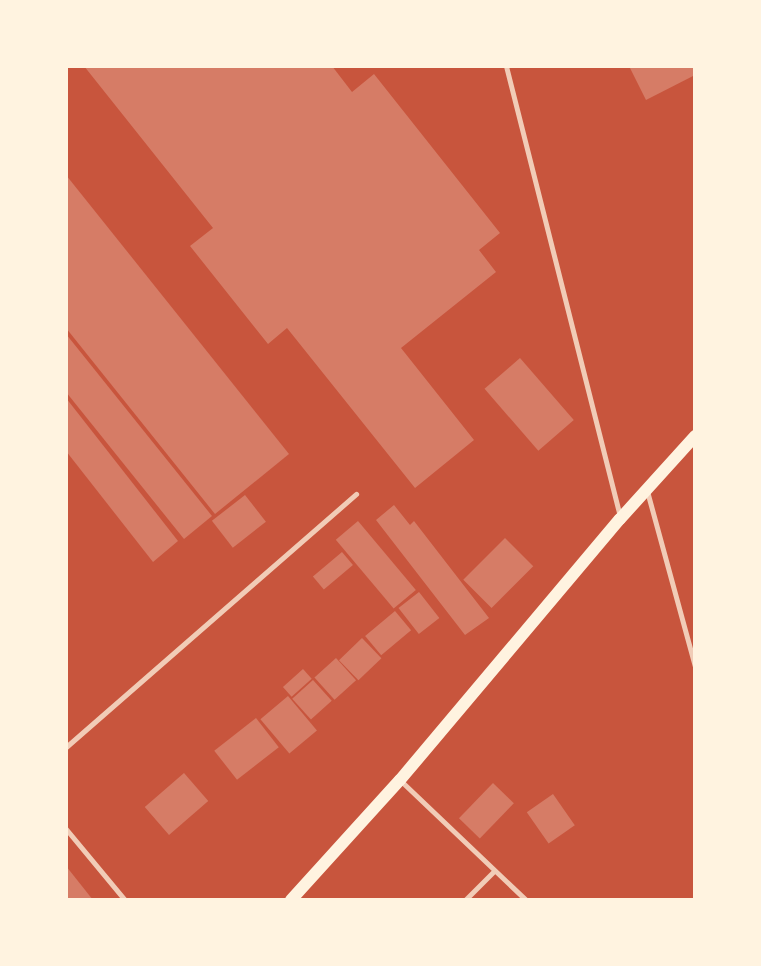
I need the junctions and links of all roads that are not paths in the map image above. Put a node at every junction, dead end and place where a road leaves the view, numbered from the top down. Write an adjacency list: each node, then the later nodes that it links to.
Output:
1 (506, 66): 5 (lane)
2 (695, 436): 3 (main road)
3 (647, 490): 5 (main road); 6 (lane)
4 (356, 494): 7 (lane)
5 (620, 519): 8 (main road)
6 (695, 667)
7 (66, 747)
8 (400, 780): 10 (lane); 12 (main road)
9 (66, 829): 11 (lane)
10 (494, 871): 13 (lane); 14 (lane)
11 (125, 900)
12 (291, 900)
13 (465, 900)
14 (526, 900)

